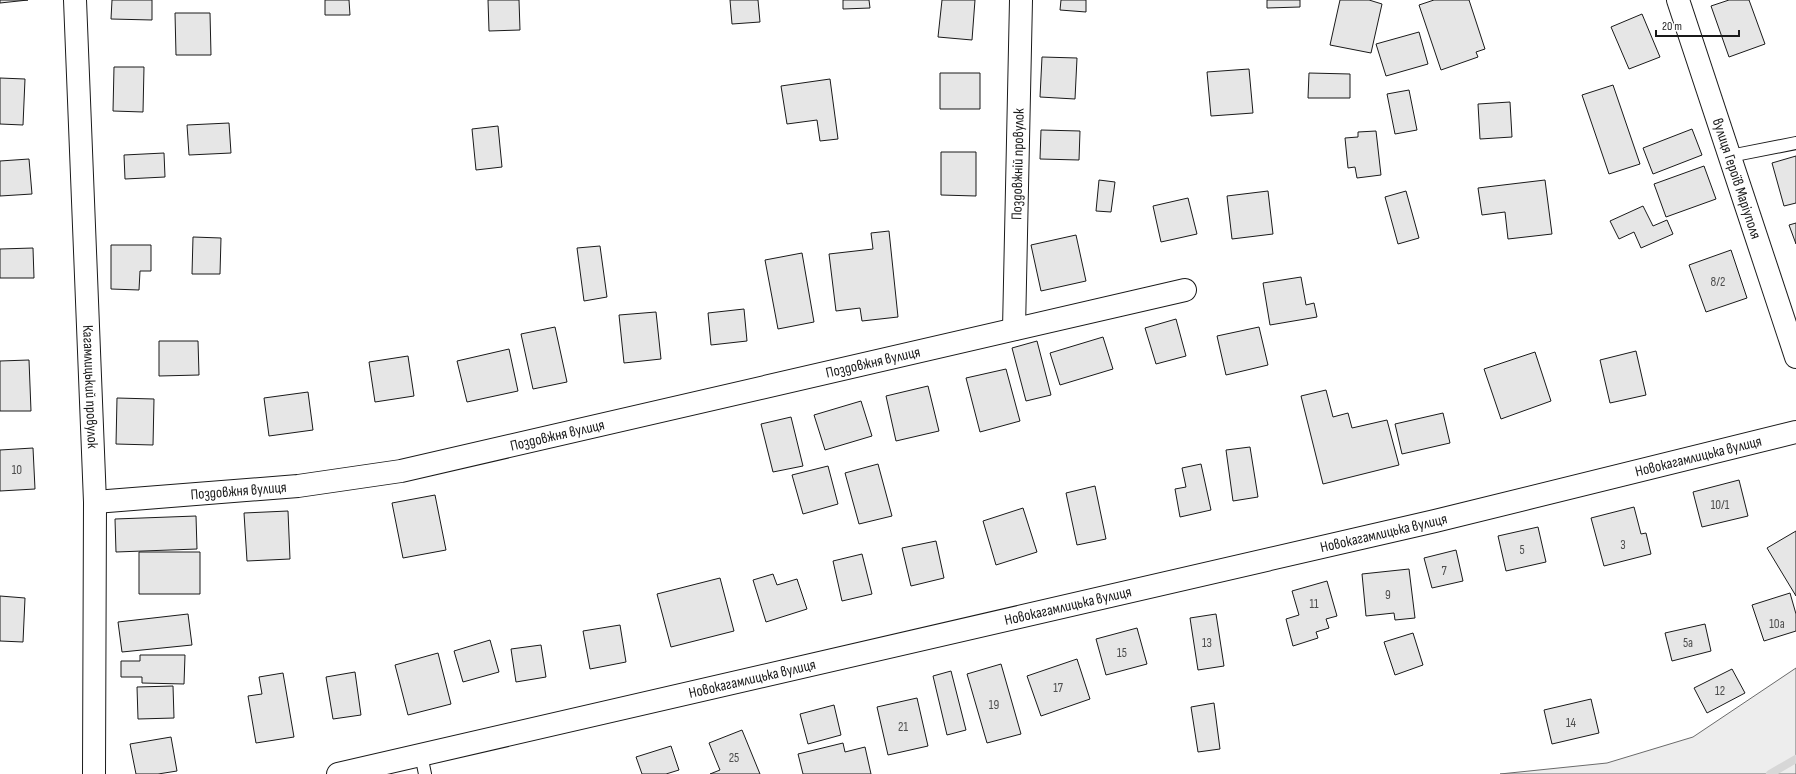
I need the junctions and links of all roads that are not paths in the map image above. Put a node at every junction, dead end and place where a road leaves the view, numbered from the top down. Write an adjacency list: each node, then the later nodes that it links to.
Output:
1 (75, 0): 10 (street, Кагамлицький провулок)
2 (1021, 0): 7 (street, Поздовжній провулок)
3 (1678, 0): 5 (street, вулиця Героїв Маріуполя)
4 (1796, 143): 5 (lane)
5 (1730, 156): 8 (street, вулиця Героїв Маріуполя)
6 (1185, 290): 7 (street, Поздовжня вулиця)
7 (1014, 329): 10 (street, Поздовжня вулиця)
8 (1796, 357)
9 (1796, 432): 11 (street, Новокагамлицька вулиця)
10 (95, 502): 12 (street, Кагамлицький провулок)
11 (423, 764): 13 (street, Новокагамлицька вулиця)
12 (94, 774)
13 (338, 774)

